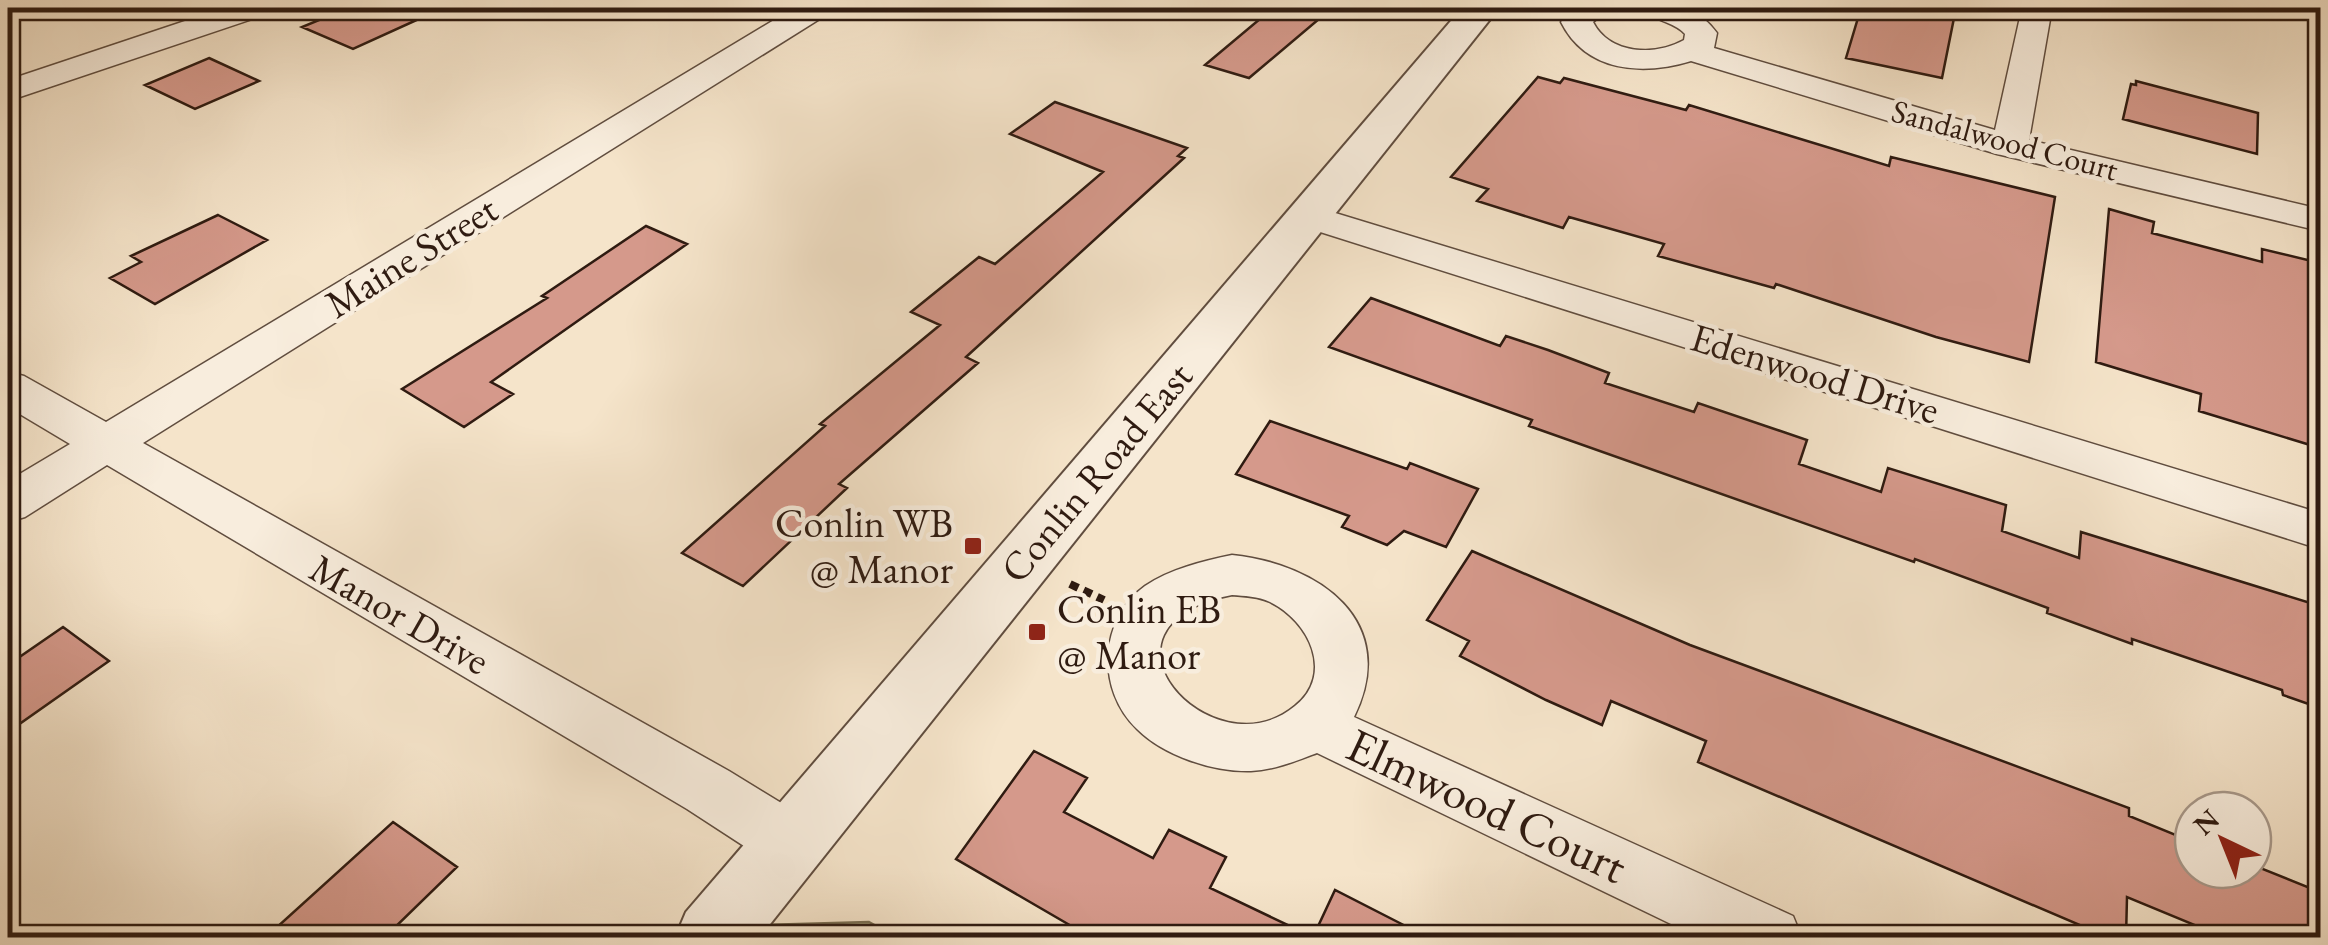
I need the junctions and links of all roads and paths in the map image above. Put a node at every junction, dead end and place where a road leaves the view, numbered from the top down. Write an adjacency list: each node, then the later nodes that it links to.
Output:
1 (252, 8): 8 (street)
2 (815, 8): 13 (street, Maine Street)
3 (1481, 8): 10 (street, Conlin Road East)
4 (1594, 8): 7 (street, Sandalwood Court)
5 (1660, 8): 7 (street)
6 (2037, 8): 9 (street)
7 (1692, 51): 9 (street, Sandalwood Court)
8 (8, 91)
9 (2010, 146): 11 (street, Sandalwood Court)
10 (1309, 216): 15 (street, Edenwood Drive); 16 (street, Conlin Road East)
11 (2320, 220)
12 (8, 387): 13 (street, Manor Drive)
13 (105, 444): 14 (street, Maine Street); 19 (street, Manor Drive)
14 (8, 504)
15 (2320, 531)
16 (1020, 564): 17 (path); 19 (street, Conlin Road East)
17 (1139, 630): 18 (street, Elmwood Court); 18 (street, Elmwood Court)
18 (1314, 724): 21 (street, Elmwood Court)
19 (792, 843): 20 (street, Conlin Road East)
20 (712, 938)
21 (1770, 938)

